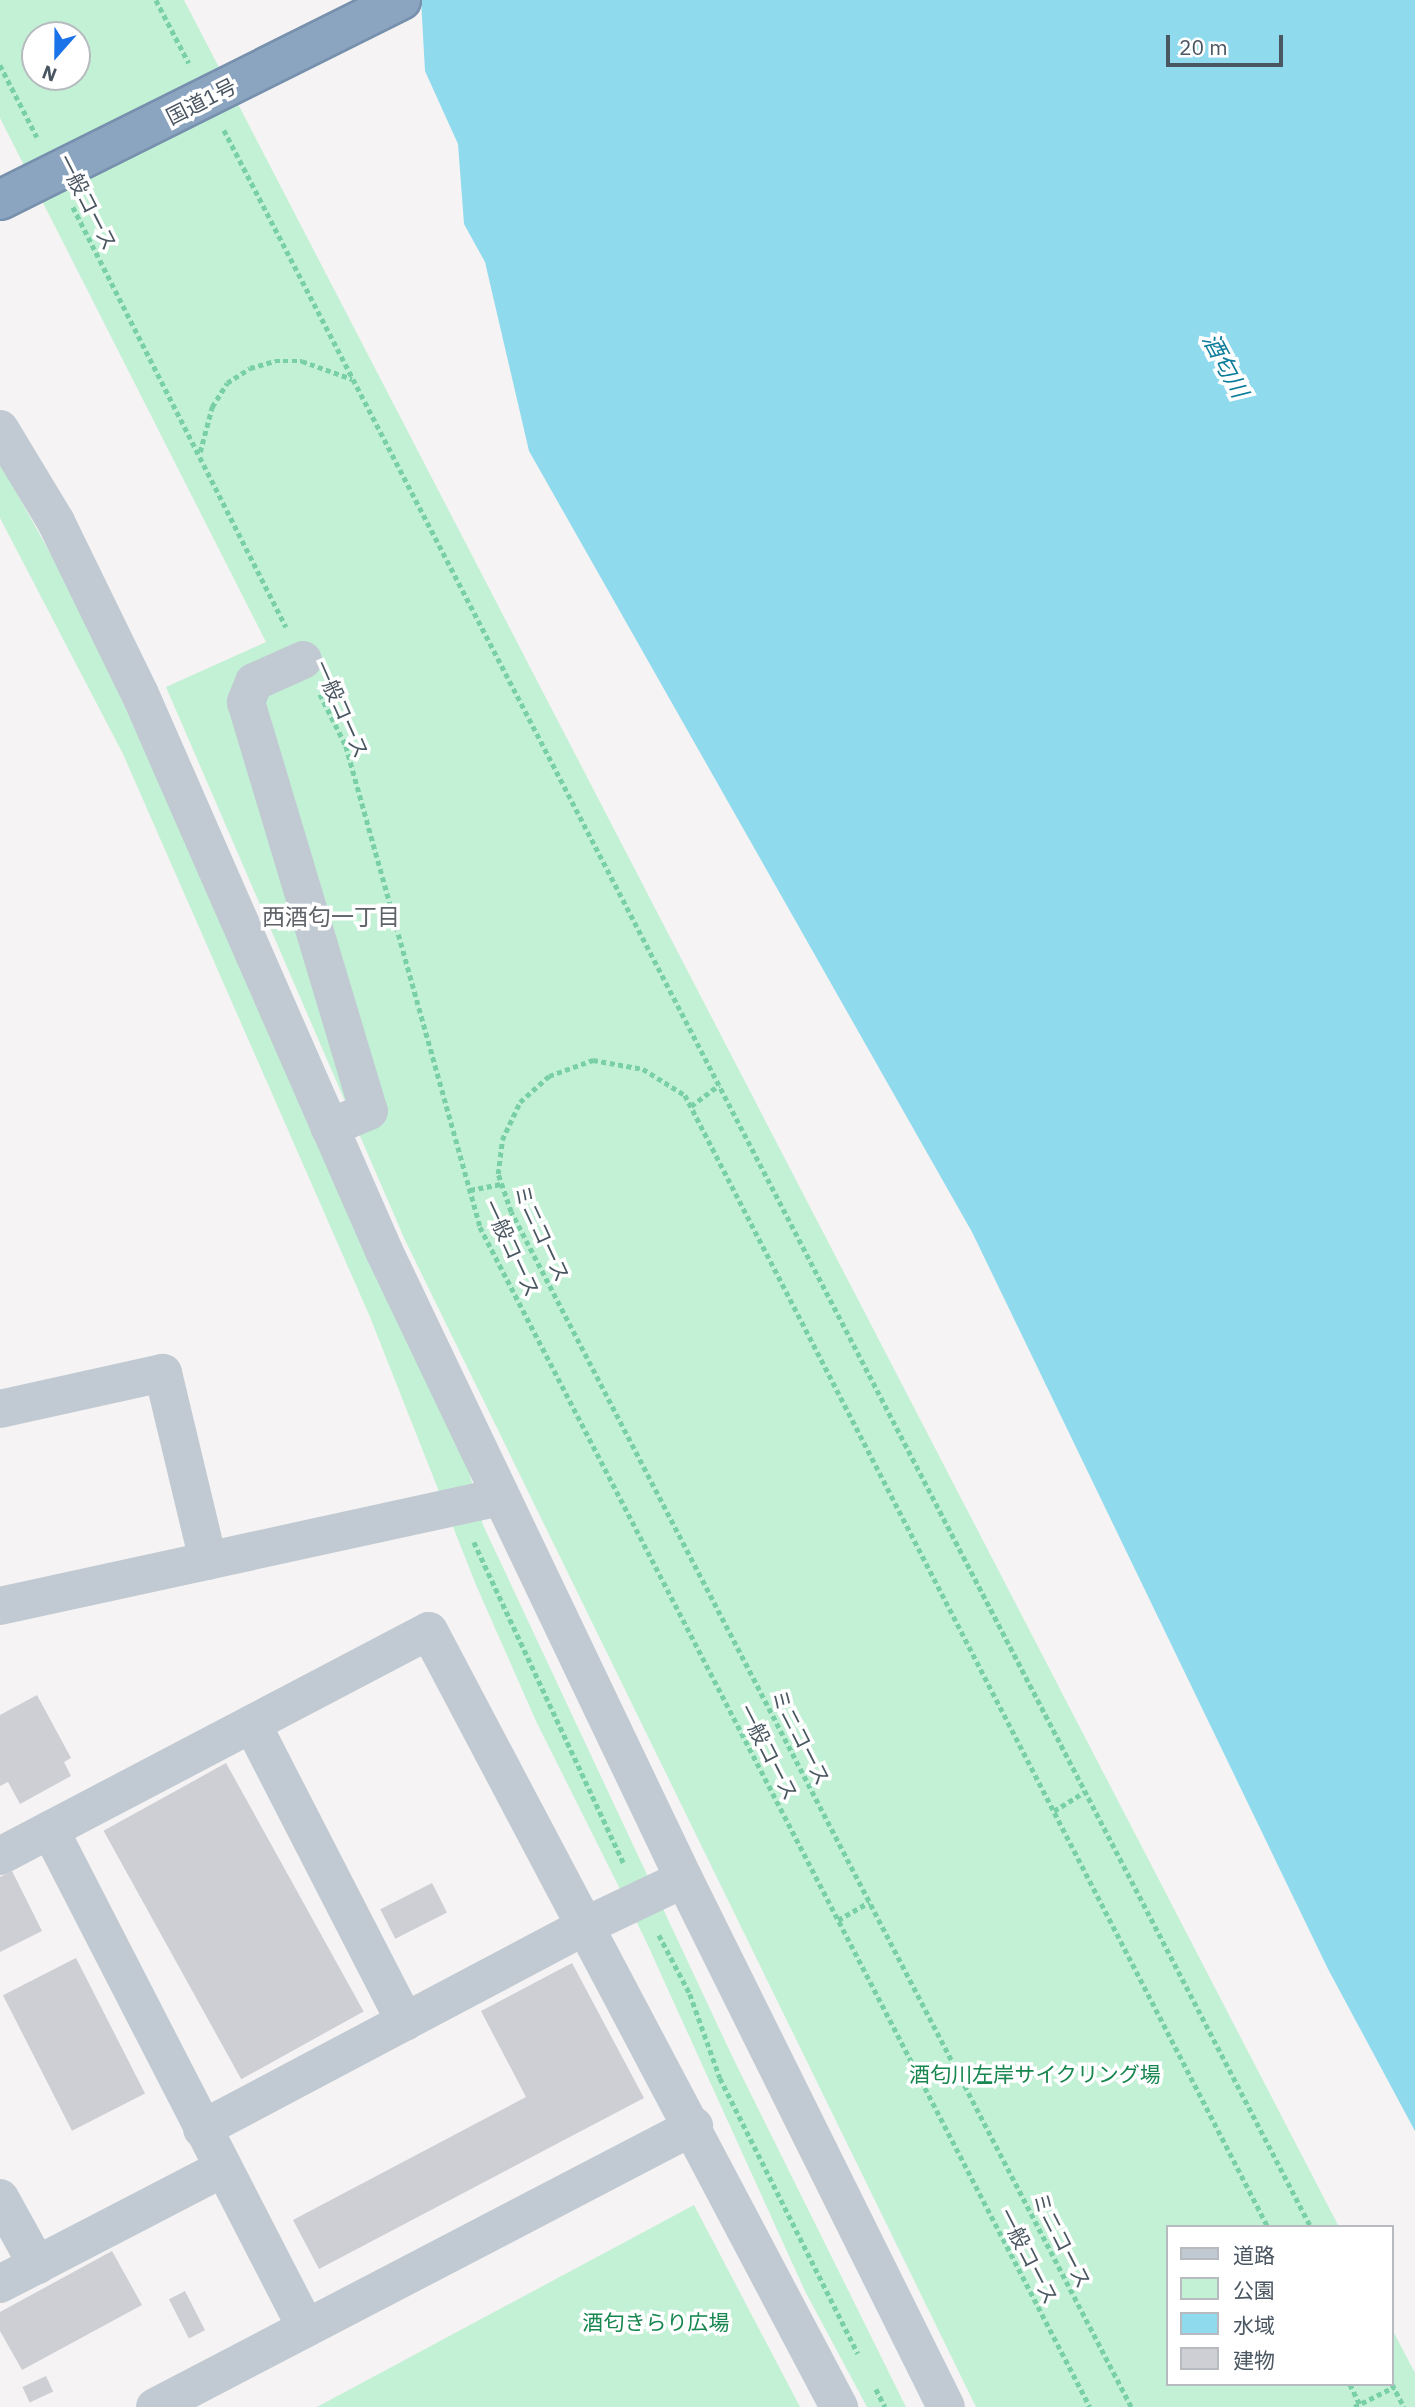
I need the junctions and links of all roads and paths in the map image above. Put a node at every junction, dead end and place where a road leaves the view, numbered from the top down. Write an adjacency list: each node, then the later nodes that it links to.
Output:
1 (156, 0): 4 (path)
2 (401, 0): 8 (highway, 国道1号, bridge)
3 (0, 65): 6 (path, 一般コース)
4 (194, 74)
5 (220, 122): 9 (path)
6 (44, 150)
7 (69, 199): 11 (path, 一般コース)
8 (0, 200)
9 (353, 380): 11 (path); 13 (path)
10 (0, 429): 15 (street)
11 (200, 454): 12 (path, 一般コース)
12 (303, 660): 15 (street); 17 (path, 一般コース)
13 (719, 1085): 14 (path); 23 (path)
14 (691, 1107): 16 (path, ミニコース); 24 (path, ミニコース)
15 (330, 1128): 19 (street)
16 (502, 1184): 17 (path); 28 (path, ミニコース)
17 (470, 1190): 29 (path, 一般コース)
18 (0, 1409): 20 (street)
19 (500, 1497): 20 (street); 27 (street)
20 (208, 1561): 21 (street)
21 (0, 1606)
22 (252, 1724): 25 (street); 30 (street); 31 (street)
23 (1085, 1792): 24 (path); 37 (path)
24 (1054, 1811): 36 (path, ミニコース)
25 (50, 1830): 26 (street); 33 (street)
26 (0, 1856)
27 (684, 1879): 30 (street); 47 (street)
28 (869, 1902): 29 (path); 49 (path, ミニコース)
29 (838, 1920): 48 (path, 一般コース)
30 (587, 1925): 31 (street); 32 (street)
31 (405, 2022): 33 (street)
32 (694, 2126): 40 (street); 46 (street)
33 (202, 2129): 34 (street)
34 (222, 2169): 38 (street); 40 (street)
35 (0, 2198): 38 (street)
36 (1267, 2225)
37 (1310, 2225)
38 (37, 2265): 39 (street)
39 (0, 2284)
40 (306, 2328): 45 (street)
41 (1351, 2386): 44 (path)
42 (1391, 2386): 44 (path)
43 (1394, 2386): 50 (path)
44 (1358, 2406)
45 (155, 2407)
46 (839, 2407)
47 (946, 2407)
48 (1090, 2407)
49 (1130, 2407)
50 (1404, 2407)

